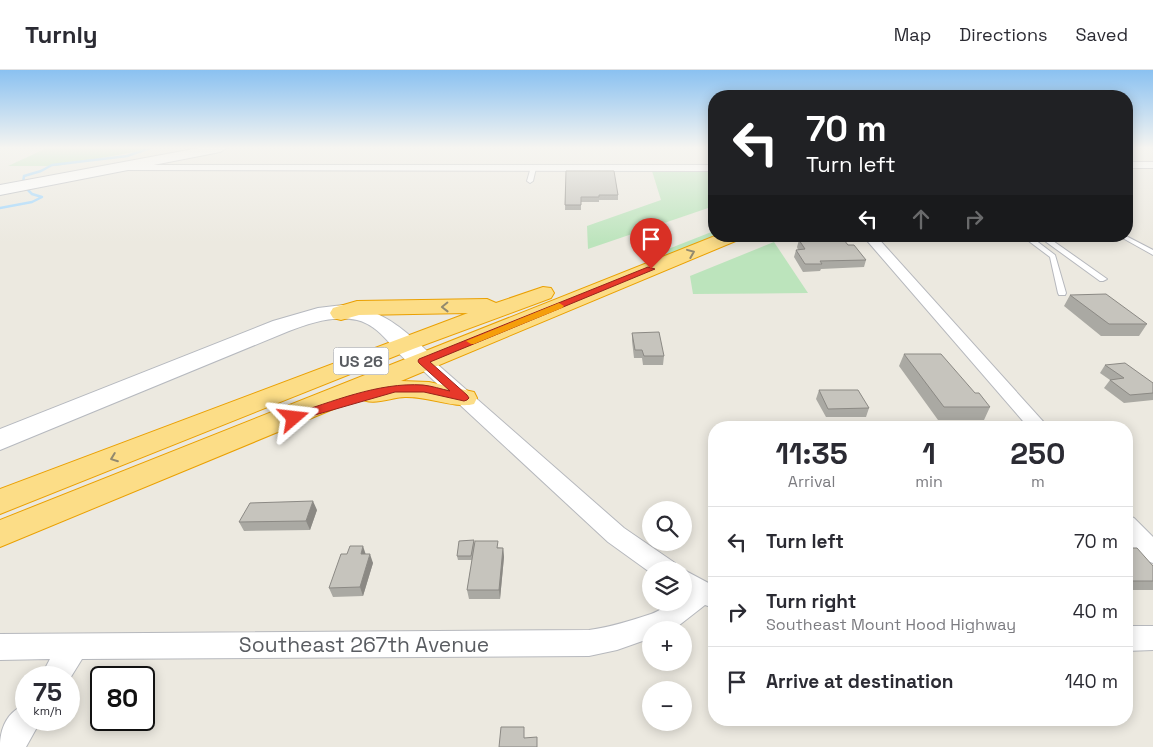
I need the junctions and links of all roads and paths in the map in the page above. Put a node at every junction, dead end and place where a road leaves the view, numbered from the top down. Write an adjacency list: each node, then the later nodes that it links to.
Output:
1 (54, 180): 2 (street)
2 (0, 190)
3 (708, 227): 10 (highway, US 26)
4 (716, 242): 15 (highway, US 26, one-way to 4)
5 (874, 242): 17 (street)
6 (1033, 242): 12 (lane)
7 (1050, 242): 11 (lane)
8 (1133, 242): 9 (lane)
9 (1153, 253)
10 (620, 264): 13 (highway, US 26); 15 (highway)
11 (1103, 279)
12 (1062, 293)
13 (511, 305): 14 (highway, one-way to 14); 15 (highway, US 26)
14 (341, 313): 15 (street); 19 (street)
15 (414, 352): 16 (street); 18 (highway, US 26); 20 (highway, US 26, one-way to 20); 21 (highway)
16 (464, 398): 18 (highway); 25 (street)
17 (1034, 421)
18 (262, 427): 21 (highway, US 26)
19 (0, 440)
20 (0, 502)
21 (61, 509): 23 (highway, US 26)
22 (1133, 532): 24 (street)
23 (0, 534)
24 (1153, 553)
25 (653, 561)
26 (700, 591): 30 (street, Southeast 267th Avenue)
27 (1153, 638): 28 (street)
28 (1133, 639)
29 (0, 647): 30 (street, Southeast 267th Avenue)
30 (74, 647): 31 (street)
31 (62, 666)
32 (19, 731): 33 (street)
33 (8, 747)

